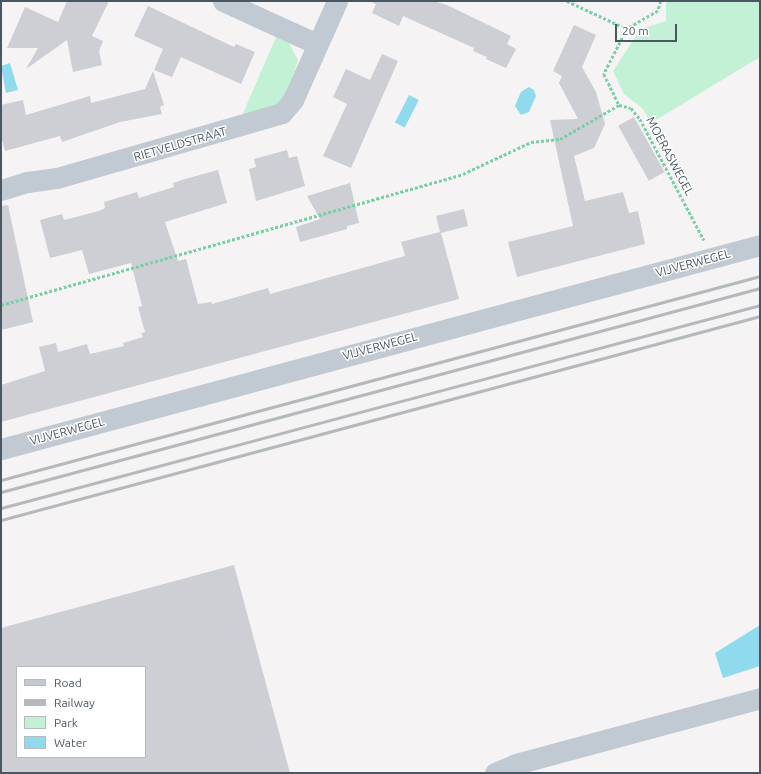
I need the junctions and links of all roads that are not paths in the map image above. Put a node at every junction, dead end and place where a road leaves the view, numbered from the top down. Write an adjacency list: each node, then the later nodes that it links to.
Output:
1 (224, 1): 3 (street)
2 (337, 1): 3 (street, RIETVELDSTRAAT)
3 (317, 44): 4 (street, RIETVELDSTRAAT)
4 (1, 190)
5 (760, 245): 6 (street, VIJVERWEGEL)
6 (1, 449)
7 (760, 698): 8 (street)
8 (495, 773)

